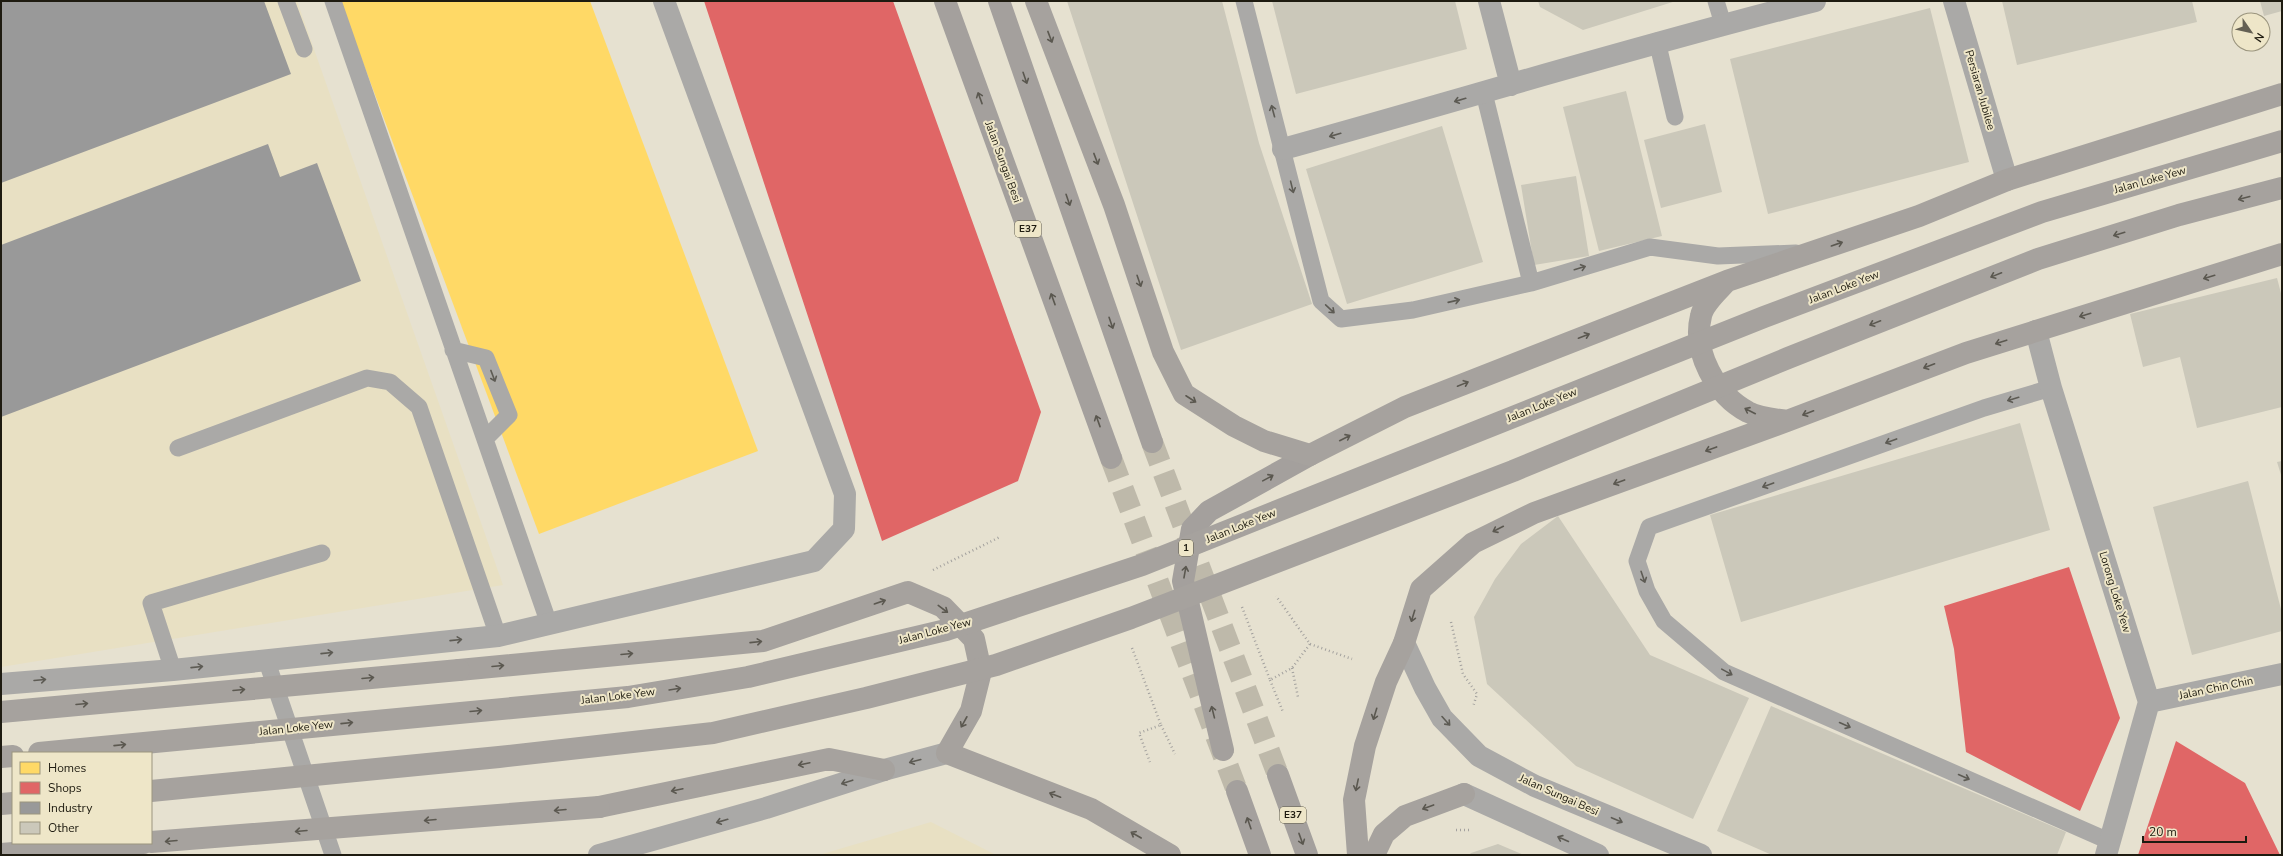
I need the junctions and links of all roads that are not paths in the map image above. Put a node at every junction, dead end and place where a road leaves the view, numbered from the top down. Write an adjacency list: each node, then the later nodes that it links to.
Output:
1 (286, 1): 14 (lane)
2 (333, 1): 28 (lane)
3 (664, 1): 37 (street)
4 (945, 1): 35 (main road, Jalan Sungai Besi / E37, one-way to 4)
5 (999, 1): 32 (main road, one-way to 32)
6 (1036, 1): 34 (highway, one-way to 34)
7 (1244, 1): 20 (lane, one-way to 7)
8 (1489, 1): 15 (street)
9 (1716, 1): 12 (lane)
10 (1815, 1): 12 (street)
11 (1954, 1): 21 (street, Persiaran Jubilee)
12 (1723, 24): 13 (street)
13 (1657, 41): 15 (street); 18 (lane)
14 (304, 49)
15 (1511, 85): 16 (street)
16 (1484, 93): 20 (street, one-way to 20); 26 (lane)
17 (2282, 94): 21 (highway)
18 (1675, 118)
19 (2282, 141): 47 (highway, Jalan Loke Yew / 1, one-way to 19, bridge)
20 (1283, 149): 26 (lane, one-way to 26)
21 (2007, 180): 23 (highway, one-way to 21)
22 (2282, 188): 53 (highway, one-way to 53, bridge)
23 (1812, 252): 25 (highway); 26 (lane, one-way to 23)
24 (2282, 254): 27 (highway, one-way to 27)
25 (1727, 281): 30 (highway, one-way to 25); 34 (highway, one-way to 25)
26 (1531, 283)
27 (2036, 330): 29 (street, Lorong Loke Yew); 30 (highway, one-way to 30)
28 (453, 350): 31 (lane); 31 (lane, one-way to 31)
29 (2051, 388): 44 (street, Lorong Loke Yew); 60 (lane, one-way to 60)
30 (1787, 421): 39 (highway, one-way to 39)
31 (485, 439): 37 (lane)
32 (1152, 442)
33 (178, 448): 38 (lane)
34 (1310, 455): 46 (main road, one-way to 34)
35 (1111, 458)
36 (322, 553): 41 (lane)
37 (549, 624): 38 (street)
38 (498, 636): 40 (street, one-way to 38)
39 (1404, 643): 67 (highway, one-way to 67); 70 (street, Jalan Sungai Besi, one-way to 70)
40 (266, 660): 41 (street, one-way to 40); 62 (lane)
41 (173, 670): 43 (street, one-way to 41)
42 (2282, 674): 44 (street, Jalan Chin Chin)
43 (1, 684)
44 (2149, 702): 60 (street)
45 (1, 712): 48 (highway, one-way to 48, bridge)
46 (1222, 750)
47 (50, 752)
48 (947, 753): 51 (street, one-way to 51); 64 (highway, one-way to 48)
49 (12, 756): 50 (highway)
50 (1, 757)
51 (884, 770): 58 (highway, one-way to 58, bridge); 63 (street, one-way to 63)
52 (1278, 775): 66 (main road, E37, one-way to 66)
53 (152, 791)
54 (1237, 791): 65 (main road, one-way to 54)
55 (1464, 794): 68 (highway, one-way to 68); 69 (street, one-way to 55)
56 (12, 803): 57 (highway)
57 (1, 804)
58 (152, 842)
59 (131, 844): 61 (highway)
60 (2109, 848)
61 (1, 854)
62 (333, 855)
63 (599, 855)
64 (1170, 855)
65 (1260, 855)
66 (1307, 855)
67 (1358, 855)
68 (1374, 855)
69 (1598, 855)
70 (1701, 855)

